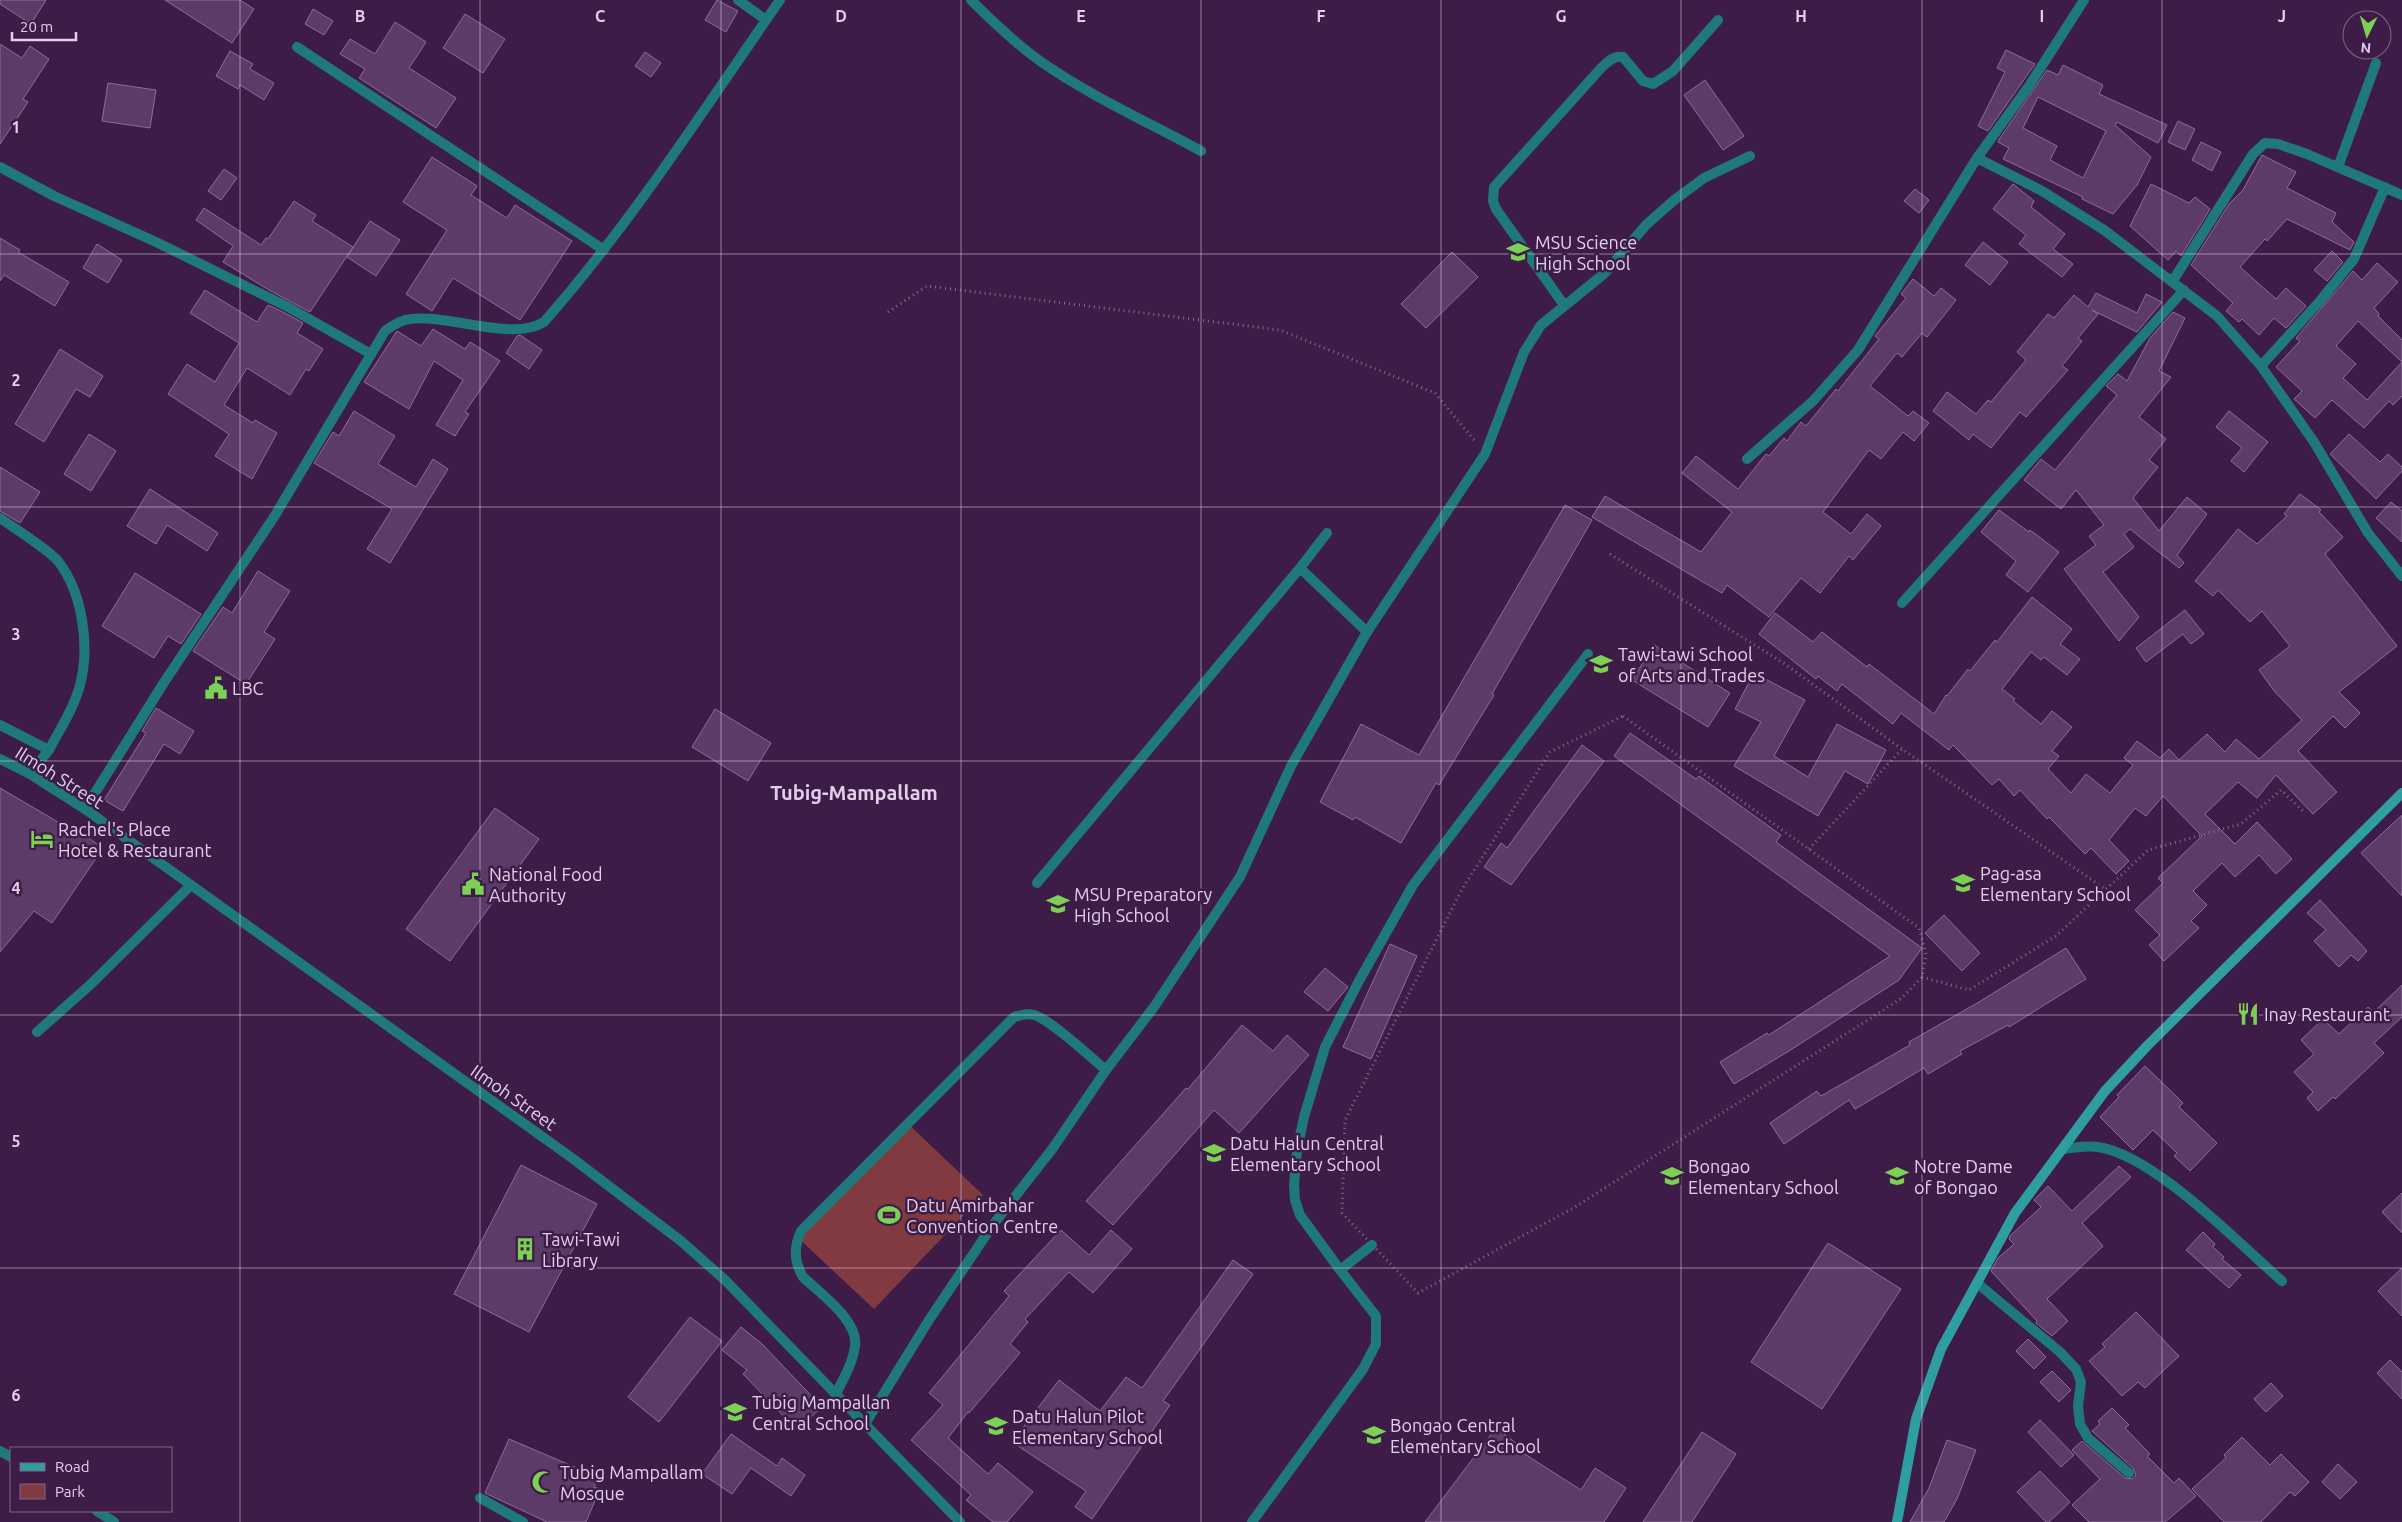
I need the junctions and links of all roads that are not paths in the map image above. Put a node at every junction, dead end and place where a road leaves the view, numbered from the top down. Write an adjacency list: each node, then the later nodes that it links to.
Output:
1 (738, 0): 5 (street)
2 (780, 0): 5 (street)
3 (971, 0): 9 (street)
4 (2084, 0): 11 (street)
5 (766, 20): 16 (street)
6 (1718, 20): 19 (street)
7 (296, 47): 16 (street)
8 (2376, 63): 13 (street)
9 (1201, 151)
10 (1750, 156): 19 (street)
11 (1977, 158): 17 (street); 22 (street)
12 (0, 167): 20 (street)
13 (2338, 167): 14 (street); 17 (street)
14 (2385, 187): 15 (street); 21 (street)
15 (2402, 195)
16 (604, 250): 20 (street)
17 (2172, 282): 18 (street)
18 (2184, 290): 21 (street); 27 (street)
19 (1564, 305): 28 (street)
20 (371, 354): 35 (street)
21 (2261, 366): 26 (street)
22 (1747, 459)
23 (0, 518): 31 (street)
24 (1327, 533): 25 (street)
25 (1300, 568): 28 (street); 36 (street)
26 (2402, 576)
27 (1902, 603)
28 (1367, 632): 39 (street)
29 (1588, 654): 42 (street)
30 (0, 725): 31 (street)
31 (48, 750): 33 (street)
32 (0, 759): 33 (street, Ilmoh Street)
33 (30, 774): 35 (street, Ilmoh Street)
34 (2402, 794): 40 (main road)
35 (85, 809): 37 (street, Ilmoh Street)
36 (1037, 883)
37 (190, 886): 38 (street); 45 (street, Ilmoh Street)
38 (37, 1032)
39 (1106, 1070): 45 (street); 46 (street)
40 (2063, 1149): 43 (street); 44 (main road)
41 (1372, 1245): 42 (street)
42 (1340, 1270): 53 (street)
43 (2282, 1281)
44 (1977, 1283): 47 (street); 54 (main road)
45 (836, 1394): 46 (street, Ilmoh Street)
46 (865, 1424): 52 (street, Ilmoh Street)
47 (2129, 1473)
48 (480, 1498): 51 (street)
49 (99, 1512): 50 (street)
50 (114, 1522)
51 (523, 1522)
52 (960, 1522)
53 (1252, 1522)
54 (1897, 1522)

